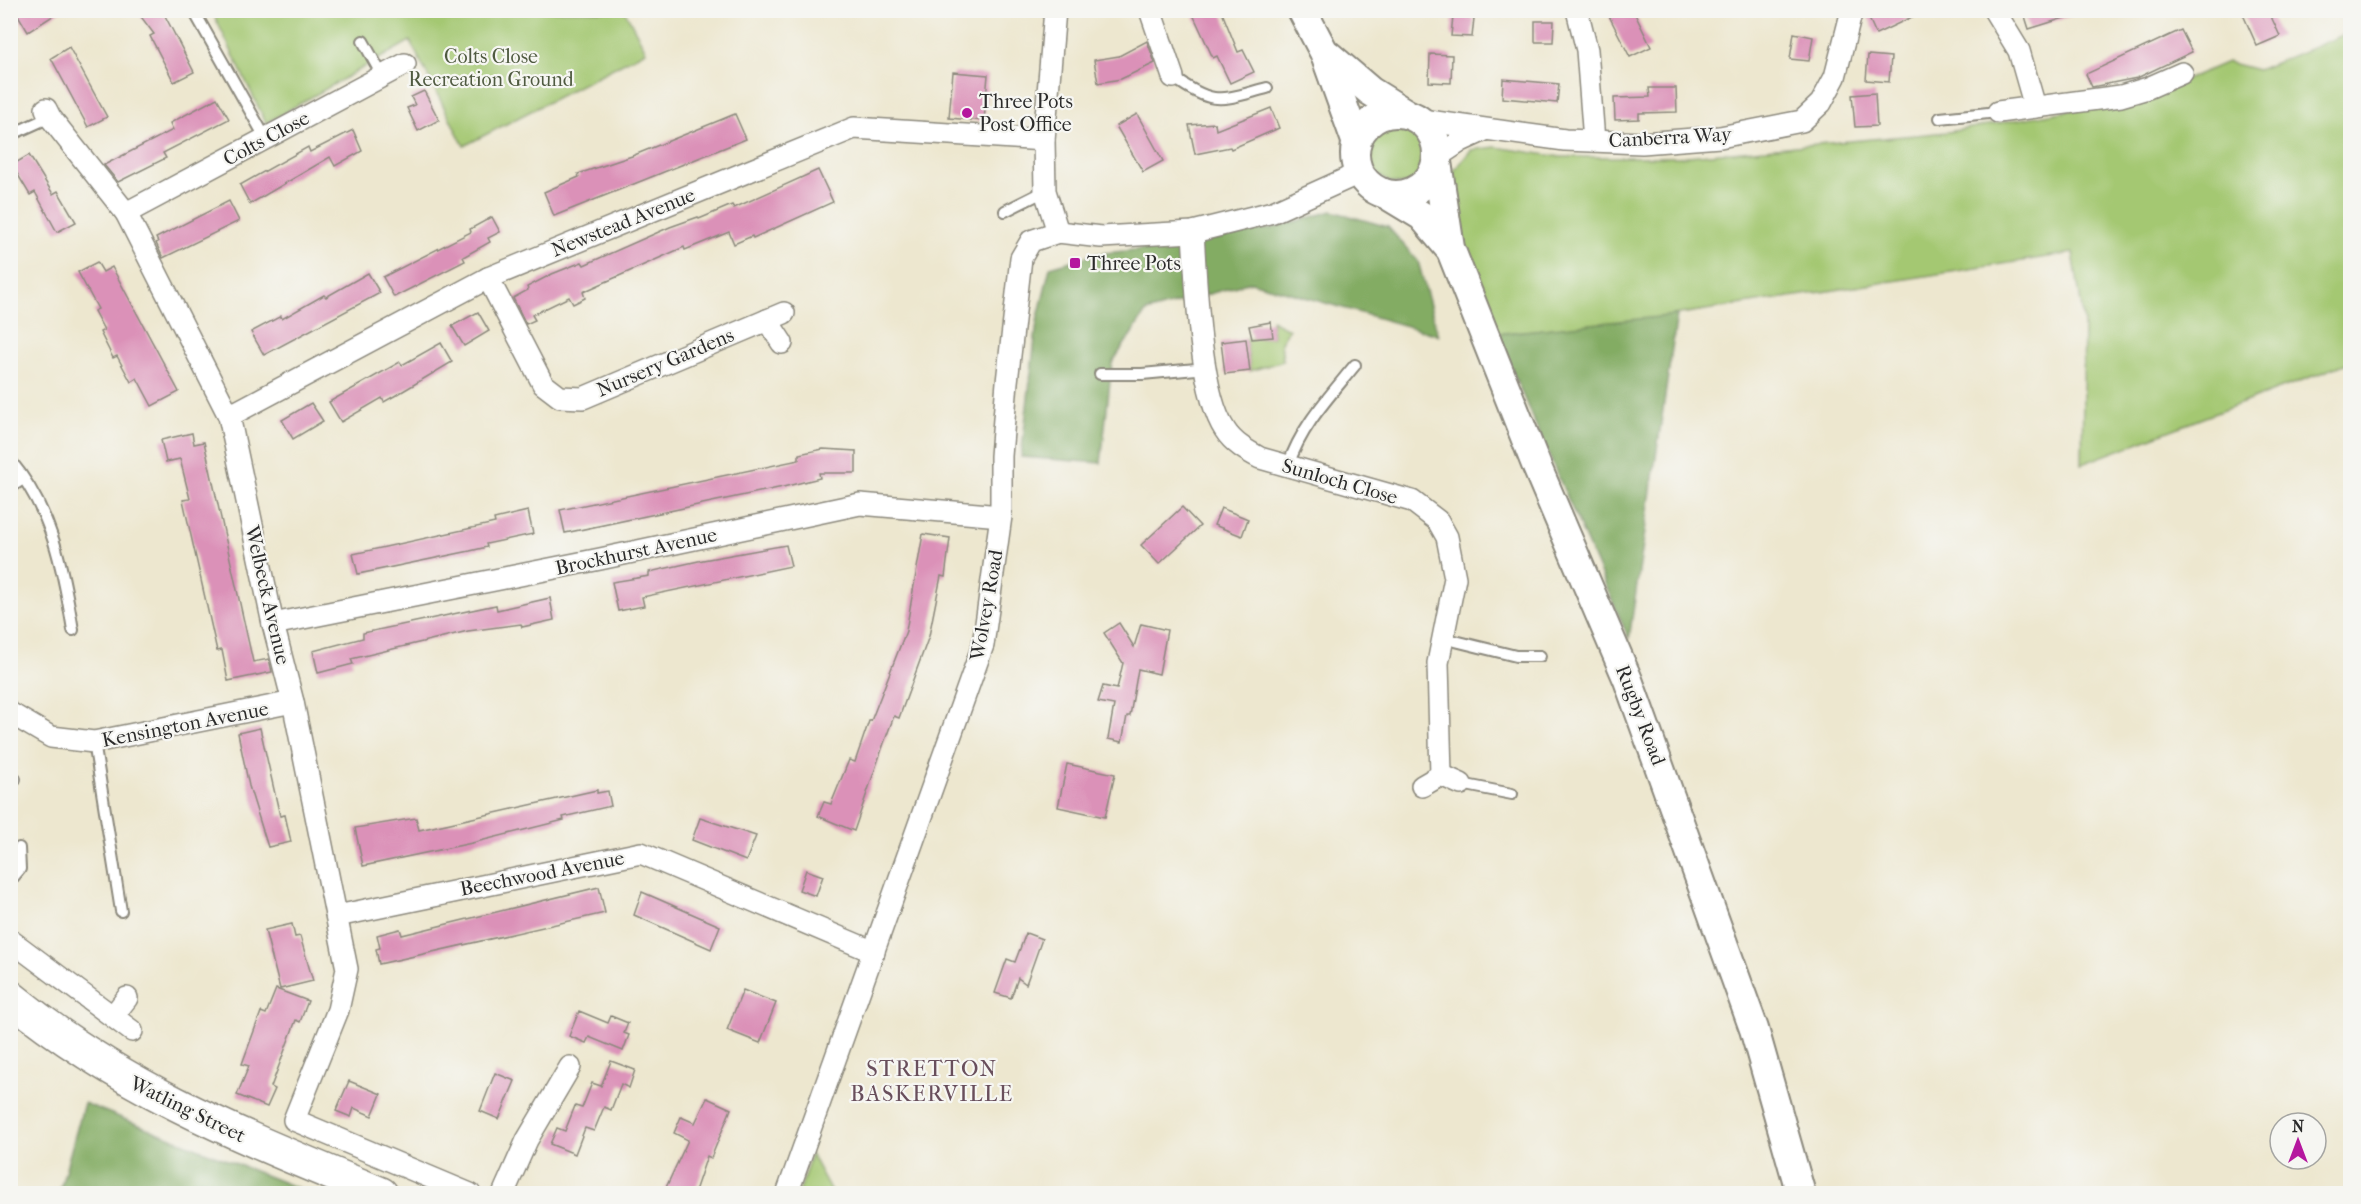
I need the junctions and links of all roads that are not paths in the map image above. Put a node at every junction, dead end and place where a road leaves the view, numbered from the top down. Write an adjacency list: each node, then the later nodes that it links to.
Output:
1 (1055, 10): 23 (street)
2 (1150, 10): 13 (street)
3 (1302, 10): 9 (main road)
4 (1577, 10): 25 (street)
5 (1852, 10): 25 (street, Canberra Way)
6 (1994, 10): 15 (street)
7 (195, 13): 22 (lane)
8 (363, 41): 12 (lane)
9 (1324, 52): 18 (main road); 24 (main road)
10 (405, 64): 12 (street, Colts Close)
11 (2182, 72): 15 (street)
12 (383, 77): 22 (street, Colts Close)
13 (1173, 77): 14 (lane)
14 (1267, 88)
15 (2035, 107): 16 (street)
16 (1998, 112): 19 (lane)
17 (48, 113): 21 (lane); 31 (street, Welbeck Avenue)
18 (1414, 117): 20 (street, Canberra Way); 24 (main road); 26 (main road)
19 (1940, 118)
20 (1485, 130): 25 (street, Canberra Way); 26 (street)
21 (10, 135)
22 (266, 139): 31 (street, Colts Close)
23 (1044, 140): 28 (street); 35 (street, Newstead Avenue)
24 (1356, 141): 27 (main road)
25 (1594, 141)
26 (1437, 160): 29 (main road); 34 (main road, Rugby Road)
27 (1358, 171): 29 (main road); 33 (street)
28 (1046, 191): 30 (lane); 32 (street)
29 (1384, 193): 34 (main road, Rugby Road)
30 (1005, 211)
31 (126, 213): 40 (street, Welbeck Avenue)
32 (1058, 232): 33 (street); 45 (street, Wolvey Road)
33 (1193, 232): 38 (street, Sunloch Close)
34 (1450, 248): 72 (main road, Rugby Road)
35 (488, 278): 36 (street, Nursery Gardens); 40 (street, Newstead Avenue)
36 (782, 343)
37 (1355, 365): 42 (lane)
38 (1207, 368): 39 (lane); 42 (street, Sunloch Close)
39 (1100, 374)
40 (229, 416): 46 (street, Welbeck Avenue)
41 (10, 460): 43 (lane)
42 (1288, 466): 48 (street, Sunloch Close)
43 (23, 478): 44 (lane); 47 (lane)
44 (10, 488)
45 (1001, 516): 46 (street, Brockhurst Avenue); 62 (street, Wolvey Road)
46 (273, 624): 50 (street, Welbeck Avenue)
47 (73, 630)
48 (1443, 638): 49 (lane); 53 (street, Sunloch Close)
49 (1540, 656)
50 (293, 702): 52 (street, Kensington Avenue); 60 (street, Welbeck Avenue)
51 (10, 713): 52 (street, Kensington Avenue)
52 (94, 742): 59 (lane)
53 (1441, 774): 54 (street); 55 (street)
54 (1461, 784): 56 (lane)
55 (1422, 786)
56 (1512, 794)
57 (19, 848): 58 (lane)
58 (10, 881)
59 (121, 911)
60 (337, 916): 62 (street, Beechwood Avenue); 69 (street, Welbeck Avenue)
61 (10, 940): 65 (street)
62 (874, 952): 71 (street, Wolvey Road)
63 (10, 997): 68 (highway, Watling Street)
64 (127, 998): 65 (street)
65 (113, 1016): 66 (street)
66 (132, 1031)
67 (570, 1067): 70 (street)
68 (381, 1194)
69 (470, 1194)
70 (503, 1194)
71 (787, 1194)
72 (1801, 1194)

